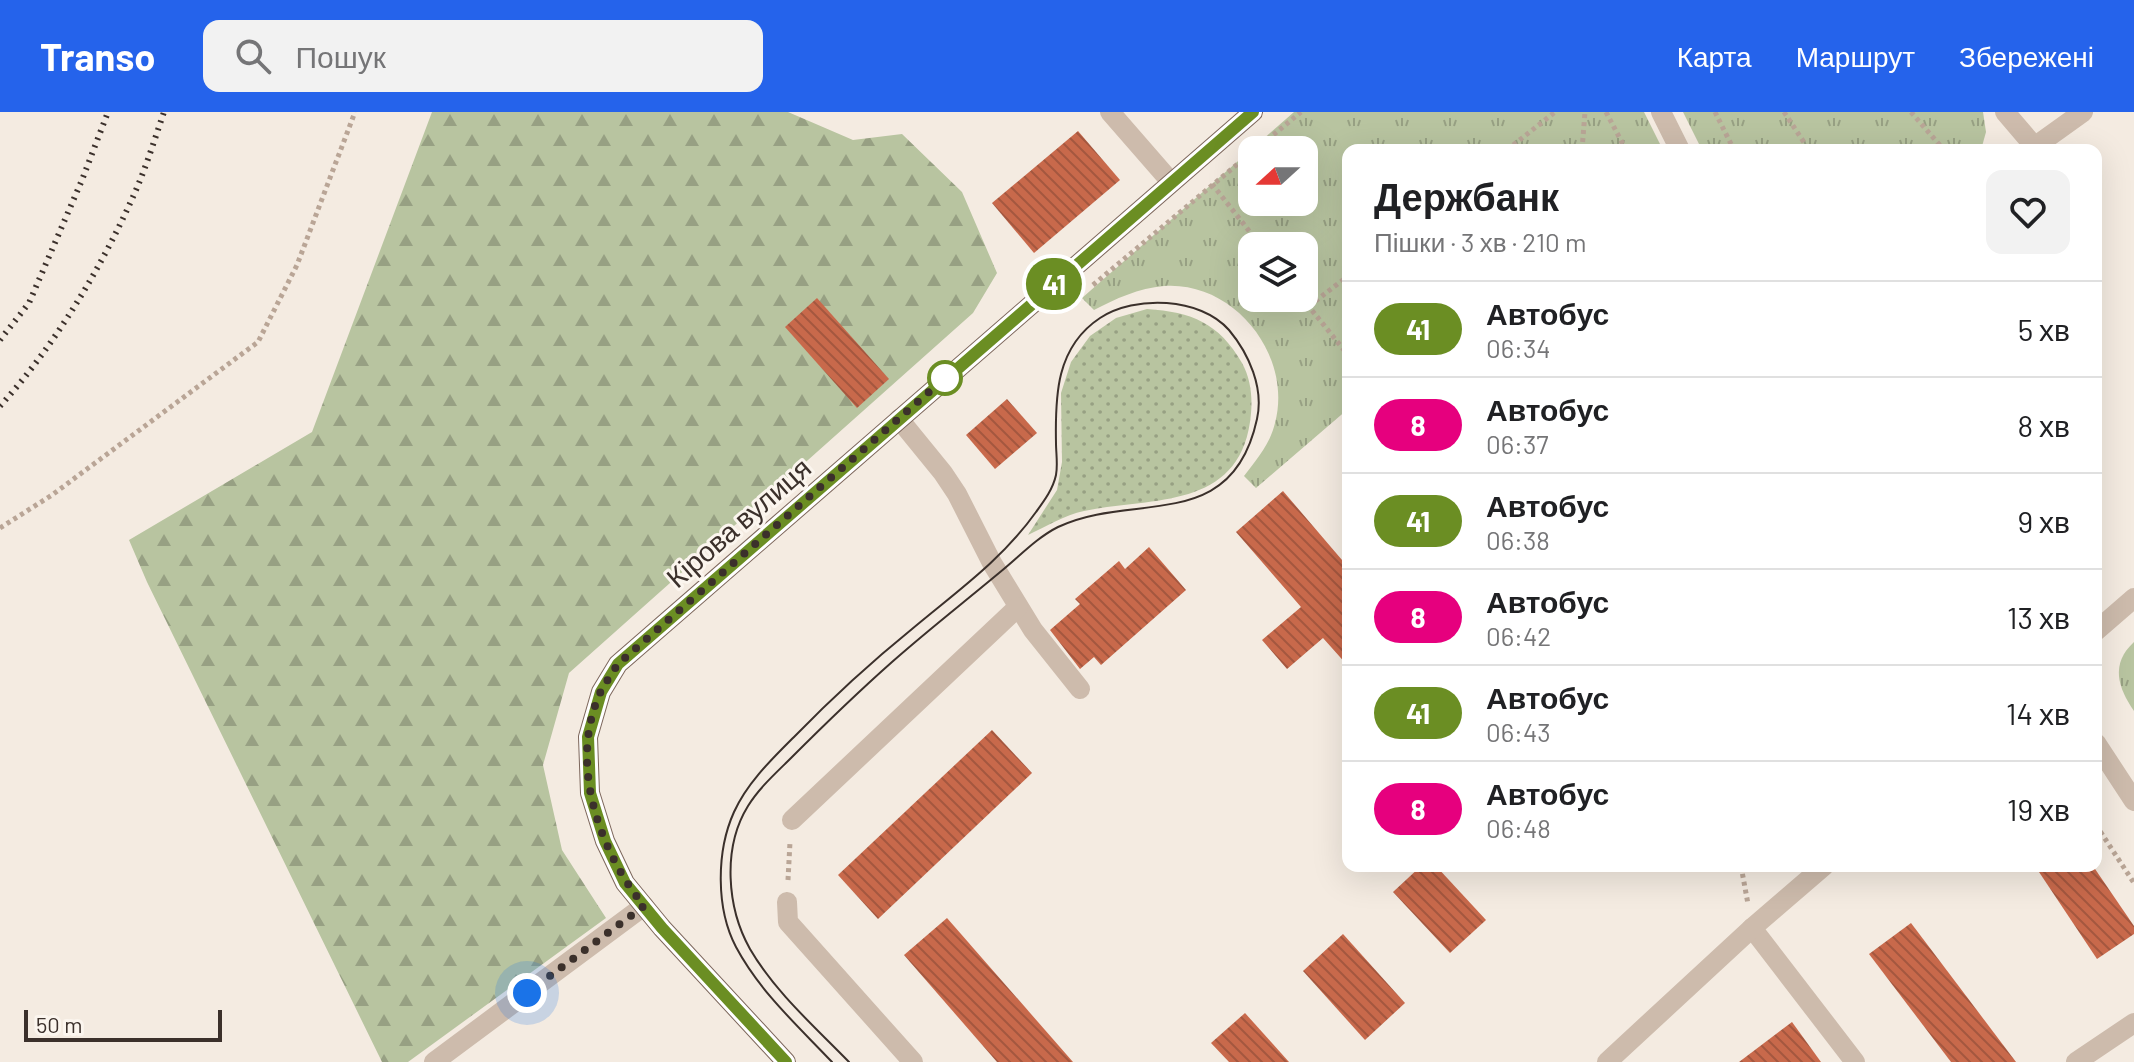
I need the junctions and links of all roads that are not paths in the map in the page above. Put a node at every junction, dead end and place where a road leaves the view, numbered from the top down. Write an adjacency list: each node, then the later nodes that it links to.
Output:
1 (1110, 112): 9 (street)
2 (1253, 112): 9 (main road, Кірова вулиця)
3 (1661, 112): 6 (street)
4 (2005, 112): 7 (street)
5 (2083, 112): 8 (street)
6 (1677, 144)
7 (2029, 144)
8 (2038, 144)
9 (1171, 182): 10 (main road, Кірова вулиця)
10 (899, 419): 12 (street); 20 (main road, Кірова вулиця)
11 (2134, 598): 13 (street)
12 (1018, 607): 14 (street); 17 (street)
13 (2102, 626)
14 (1080, 689)
15 (2102, 752): 16 (street)
16 (2134, 801)
17 (792, 820)
18 (1817, 872): 21 (street)
19 (787, 902): 25 (street)
20 (644, 906): 23 (street); 24 (main road, Кірова вулиця)
21 (1752, 928): 26 (street); 27 (street)
22 (2134, 1023): 28 (street)
23 (434, 1062)
24 (786, 1062)
25 (913, 1062)
26 (1607, 1062)
27 (1855, 1062)
28 (2076, 1062)

